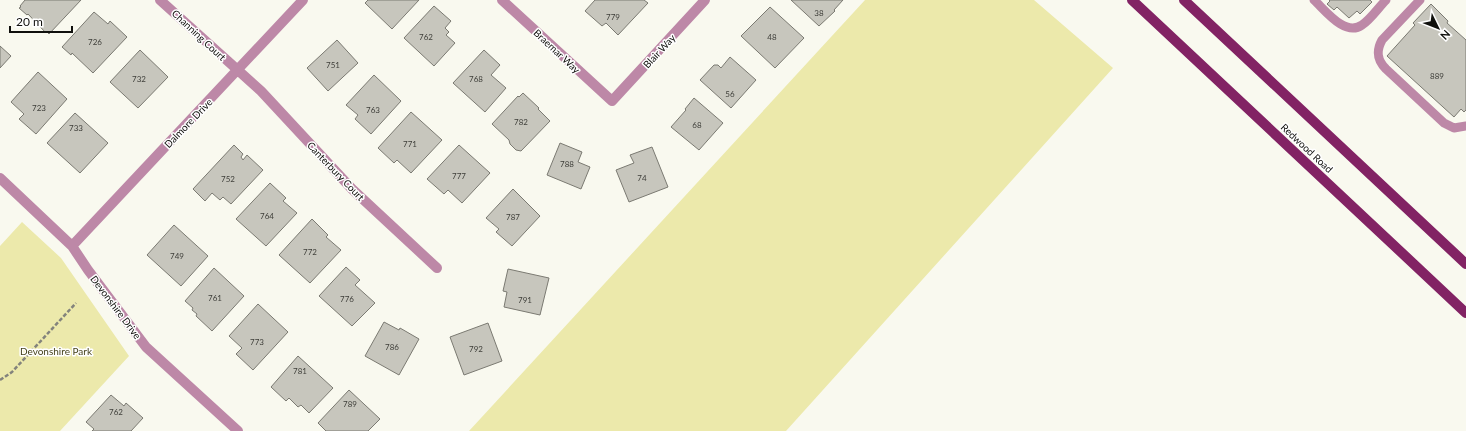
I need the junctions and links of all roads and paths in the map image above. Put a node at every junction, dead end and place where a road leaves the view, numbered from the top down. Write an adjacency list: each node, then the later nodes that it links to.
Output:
1 (160, 0): 10 (street, Channing Court)
2 (303, 0): 10 (street, Dalmore Drive)
3 (502, 0): 11 (street, Braemar Way)
4 (705, 0): 11 (street, Blair Way)
5 (1132, 0): 18 (main road, Redwood Road)
6 (1184, 0): 15 (main road)
7 (1314, 0): 8 (lane)
8 (1386, 0)
9 (1420, 0): 12 (lane)
10 (237, 71): 14 (street, Dalmore Drive); 16 (street, Canterbury Court)
11 (612, 101)
12 (1466, 126)
13 (0, 178): 14 (street, Devonshire Drive)
14 (72, 246): 20 (street, Devonshire Drive)
15 (1466, 264)
16 (437, 268)
17 (76, 303): 19 (path)
18 (1466, 313)
19 (0, 380)
20 (238, 431)

